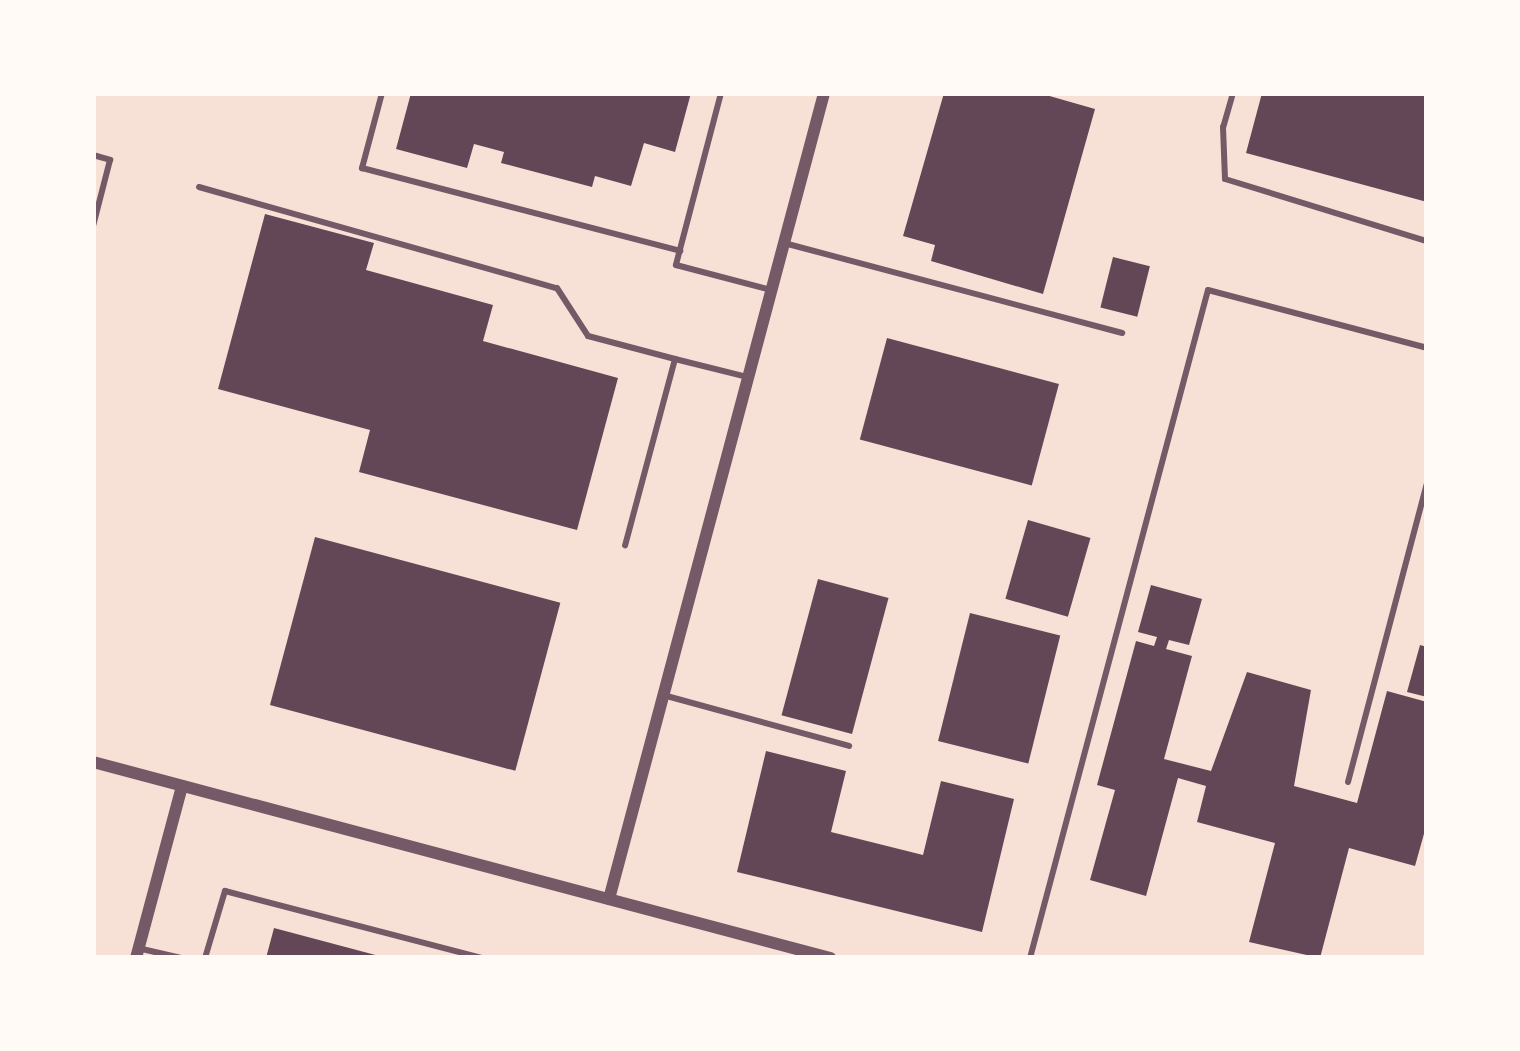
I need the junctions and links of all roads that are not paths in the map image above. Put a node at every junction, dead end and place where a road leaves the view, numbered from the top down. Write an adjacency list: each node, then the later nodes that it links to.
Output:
1 (382, 93): 10 (lane)
2 (721, 93): 10 (lane)
3 (824, 93): 9 (street)
4 (1233, 93): 8 (lane)
5 (93, 155): 7 (lane)
6 (199, 188): 14 (lane)
7 (93, 226)
8 (1427, 241)
9 (784, 243): 11 (street); 12 (lane)
10 (680, 251): 11 (lane)
11 (771, 290): 15 (street)
12 (1121, 333)
13 (1427, 348): 29 (lane)
14 (675, 359): 15 (lane); 17 (lane)
15 (747, 377): 18 (street)
16 (1427, 484): 21 (lane)
17 (625, 545)
18 (663, 695): 19 (lane); 23 (street)
19 (849, 746)
20 (93, 763): 22 (street)
21 (1348, 782)
22 (182, 786): 23 (street); 24 (street)
23 (609, 899): 28 (street)
24 (137, 953): 25 (lane)
25 (180, 958)
26 (205, 958): 27 (lane)
27 (483, 958)
28 (830, 958)
29 (1030, 958)

